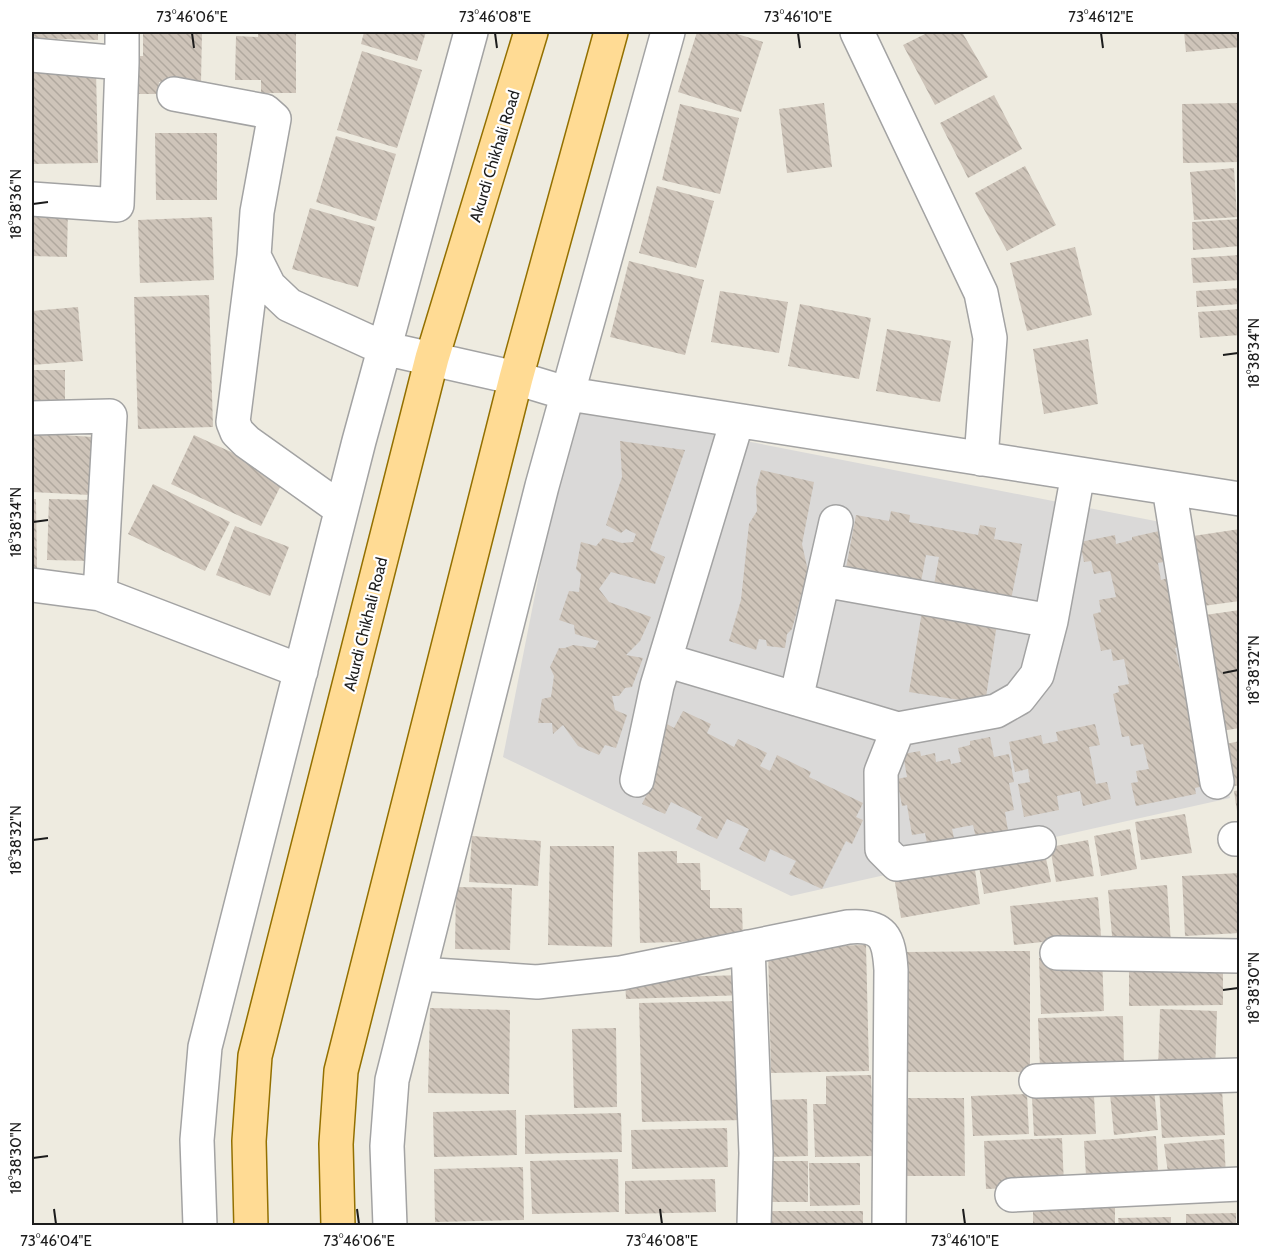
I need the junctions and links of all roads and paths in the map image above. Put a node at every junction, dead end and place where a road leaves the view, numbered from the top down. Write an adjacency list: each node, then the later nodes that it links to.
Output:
1 (471, 32): 11 (street)
2 (531, 32): 12 (main road, Akurdi Chikhali Road)
3 (611, 32): 13 (main road)
4 (668, 32): 14 (street)
5 (857, 32): 17 (street)
6 (122, 47): 7 (street); 9 (street)
7 (32, 55)
8 (174, 94): 10 (street)
9 (32, 199)
10 (254, 256): 11 (street); 21 (street)
11 (383, 348): 12 (street); 21 (street)
12 (432, 358): 13 (street); 43 (main road, Akurdi Chikhali Road)
13 (516, 378): 14 (street); 44 (main road)
14 (569, 394): 16 (street); 37 (street)
15 (32, 418): 25 (street)
16 (737, 421): 17 (street); 27 (street)
17 (981, 459): 18 (street)
18 (1078, 474): 19 (street); 26 (street)
19 (1168, 488): 20 (street); 32 (street)
20 (1239, 499)
21 (341, 509): 28 (street)
22 (836, 522): 23 (street)
23 (823, 580): 26 (street); 29 (street)
24 (32, 585): 25 (street)
25 (100, 594): 28 (street)
26 (1051, 621): 30 (street)
27 (665, 660): 29 (street); 31 (street)
28 (301, 671): 42 (street)
29 (796, 699): 30 (street)
30 (898, 729): 33 (street)
31 (637, 780)
32 (1217, 782)
33 (1039, 843)
34 (748, 947): 37 (street); 46 (street); 47 (street)
35 (1057, 953): 36 (street)
36 (1239, 956)
37 (420, 974): 45 (street)
38 (1239, 1076): 39 (street)
39 (1036, 1081)
40 (1239, 1184): 41 (street)
41 (1012, 1196)
42 (200, 1226)
43 (251, 1226)
44 (338, 1226)
45 (390, 1226)
46 (754, 1226)
47 (889, 1226)

